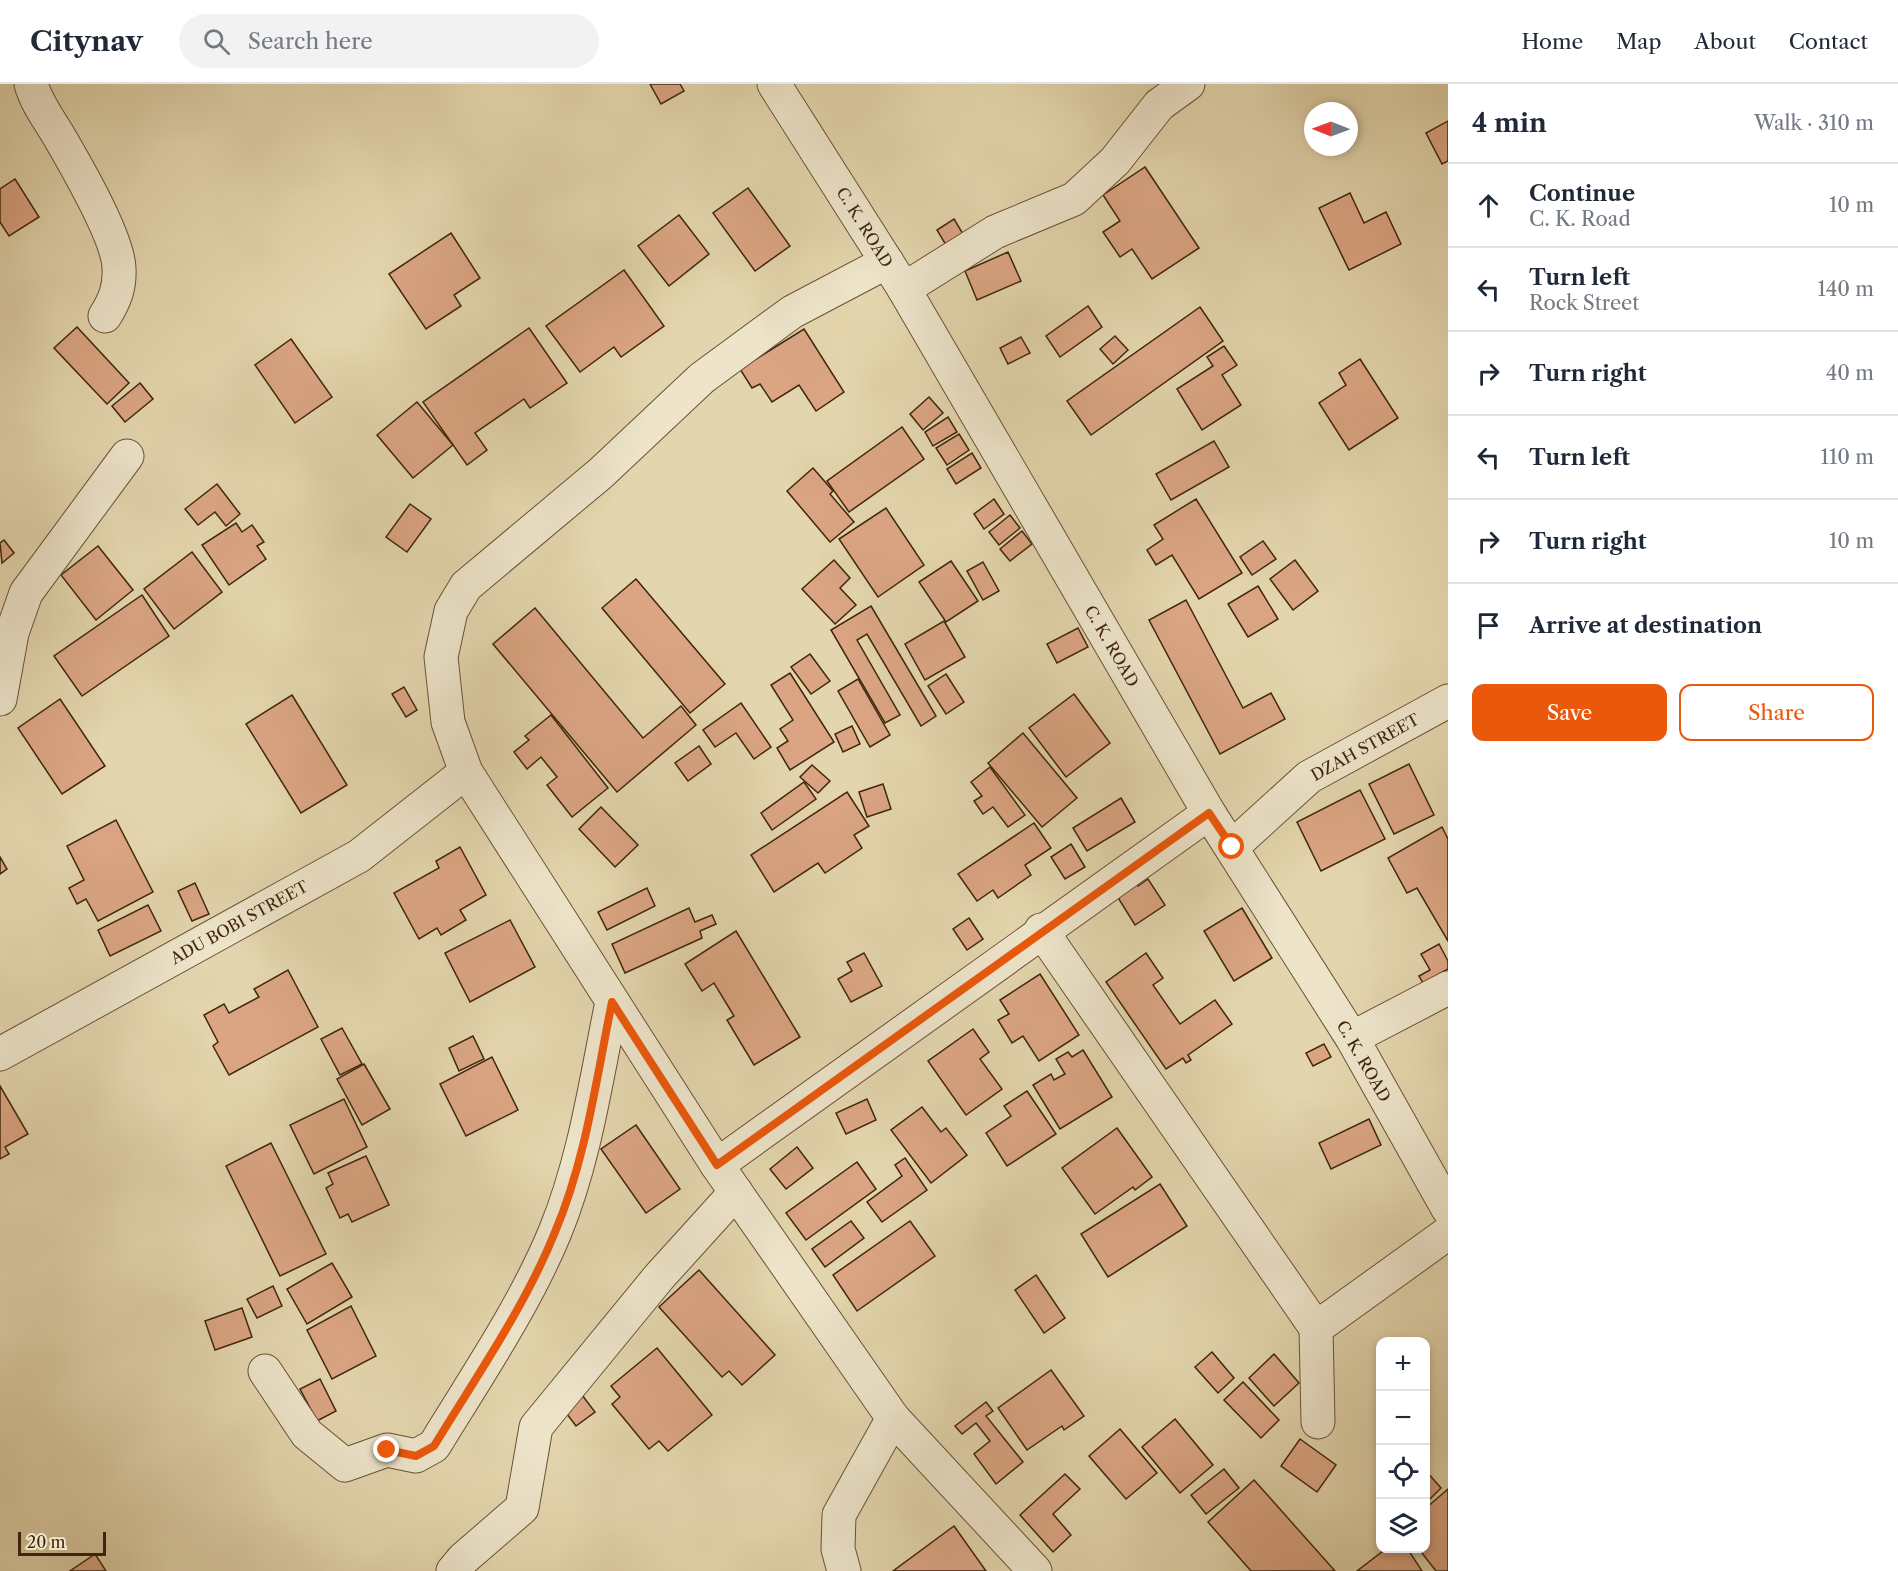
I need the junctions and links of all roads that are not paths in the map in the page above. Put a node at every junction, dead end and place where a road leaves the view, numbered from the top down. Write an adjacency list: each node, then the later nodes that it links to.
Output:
1 (32, 84): 6 (street)
2 (774, 84): 4 (street, C. K. ROAD)
3 (1188, 84): 5 (street)
4 (887, 262): 5 (street, C. K. ROAD); 10 (street)
5 (904, 289): 11 (street, C. K. ROAD)
6 (105, 316)
7 (127, 456): 8 (street)
8 (0, 699)
9 (1448, 701): 12 (street, DZAH STREET)
10 (466, 772): 15 (street); 17 (street, ADU BOBI STREET)
11 (1209, 813): 12 (street, C. K. ROAD); 13 (street)
12 (1232, 847): 16 (street, C. K. ROAD)
13 (1041, 930): 18 (street); 22 (street)
14 (1448, 988): 16 (street)
15 (612, 1002): 18 (street); 23 (street)
16 (1352, 1038): 20 (street, C. K. ROAD)
17 (0, 1054)
18 (717, 1165): 19 (street)
19 (736, 1192): 24 (street); 26 (street)
20 (1444, 1195)
21 (1448, 1233): 22 (street)
22 (1316, 1328): 25 (street)
23 (265, 1371)
24 (893, 1418): 27 (street); 28 (street)
25 (1318, 1422)
26 (453, 1571)
27 (844, 1571)
28 (1035, 1571)

